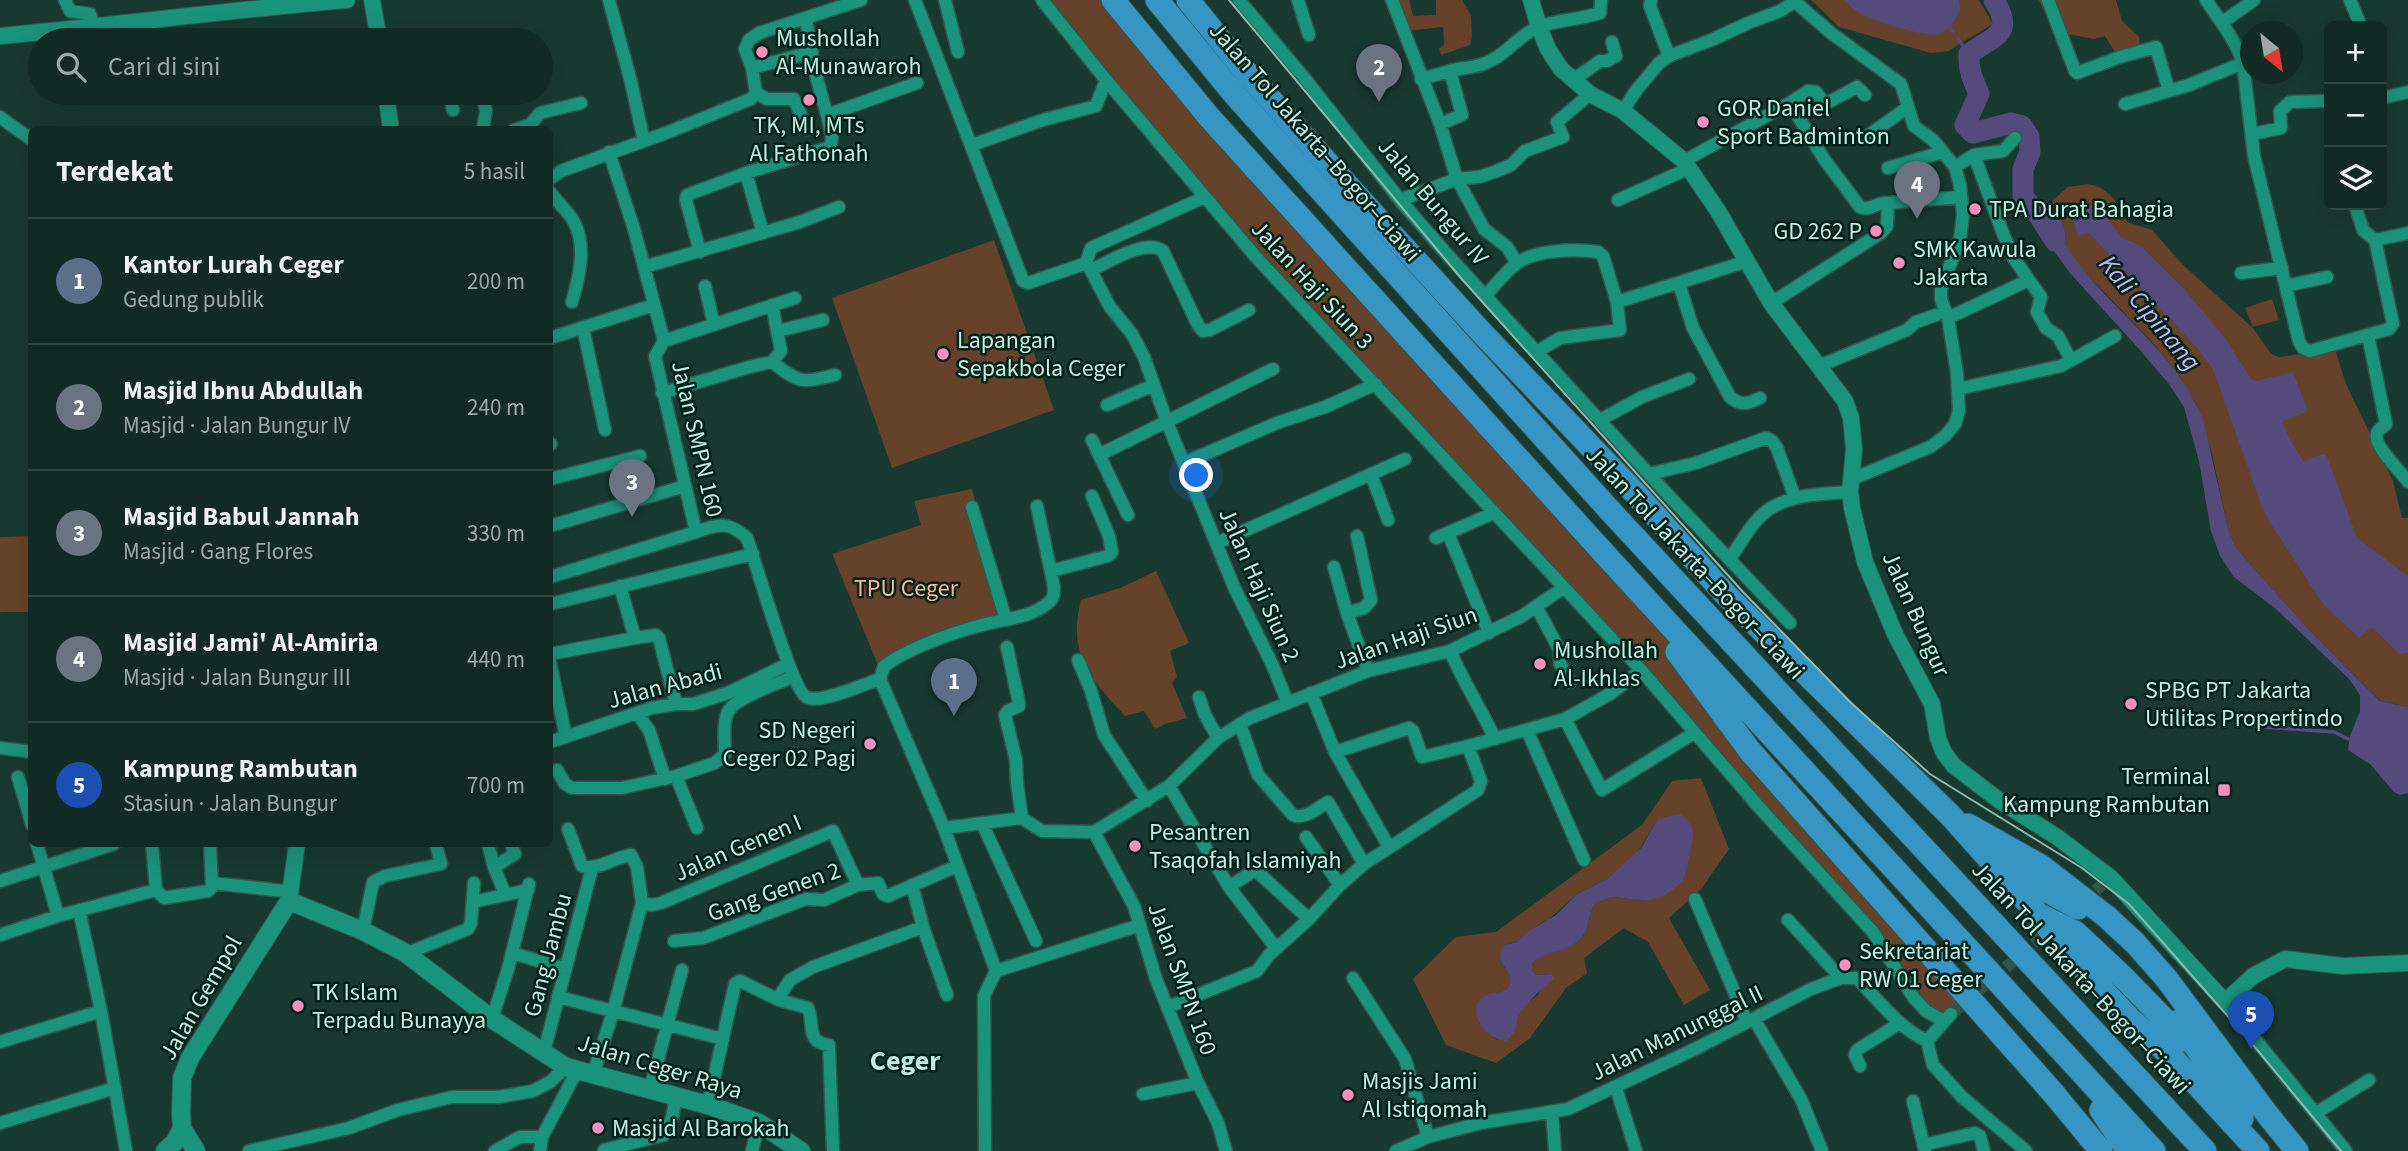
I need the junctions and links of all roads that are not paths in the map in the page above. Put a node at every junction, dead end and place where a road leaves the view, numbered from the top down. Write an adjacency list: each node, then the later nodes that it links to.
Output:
1 (65, 0): 27 (street)
2 (347, 0): 27 (street)
3 (372, 0): 30 (street)
4 (609, 0): 74 (street)
5 (814, 0): 24 (street)
6 (860, 0): 24 (street)
7 (915, 0): 75 (street)
8 (945, 0): 35 (street)
9 (1042, 0): 43 (street, Jalan Haji Siun 3)
10 (1113, 0): 165 (highway)
11 (1157, 0): 327 (highway, Jalan Tol Jakarta–Bogor–Ciawi)
12 (1188, 0): 212 (highway)
13 (1239, 0): 88 (street, Jalan Bungur IV)
14 (1298, 0): 32 (street)
15 (1392, 0): 42 (street)
16 (1531, 0): 28 (street, Jalan Bungur)
17 (1601, 0): 28 (street)
18 (1651, 0): 37 (street)
19 (2048, 0): 47 (street)
20 (2206, 0): 26 (street)
21 (2254, 0): 26 (street)
22 (2350, 0): 25 (street)
23 (1793, 1): 37 (street); 60 (street)
24 (812, 17): 36 (street); 40 (street)
25 (2359, 21)
26 (2223, 22): 38 (street)
27 (94, 27): 29 (street)
28 (1539, 27): 41 (street); 44 (street, Jalan Bungur)
29 (84, 28)
30 (377, 28)
31 (28, 33): 33 (street)
32 (1309, 35)
33 (0, 36)
34 (1612, 42): 44 (street)
35 (958, 51)
36 (811, 52): 40 (street); 63 (street)
37 (1669, 55): 62 (street)
38 (2240, 56)
39 (2240, 64): 47 (street)
40 (752, 68): 49 (street)
41 (1450, 71): 42 (street); 65 (street)
42 (1421, 79): 65 (street)
43 (1106, 80): 75 (street); 86 (street, Jalan Haji Siun 3)
44 (1573, 80): 50 (street, Jalan Bungur)
45 (917, 83): 63 (street)
46 (2246, 84): 70 (street)
47 (2169, 91): 56 (street)
48 (2408, 92): 52 (street)
49 (756, 93): 69 (street); 74 (street)
50 (1590, 94): 62 (street, Jalan Bungur); 84 (street)
51 (1865, 96): 55 (street)
52 (2387, 97)
53 (2324, 102): 70 (street)
54 (581, 103): 68 (street)
55 (1790, 103): 79 (street); 90 (street)
56 (2125, 104)
57 (388, 105): 66 (street)
58 (452, 105): 61 (street)
59 (485, 105): 67 (street)
60 (1908, 107): 71 (street); 77 (street)
61 (453, 110)
62 (1623, 111): 79 (street, Jalan Bungur)
63 (827, 115): 82 (street)
64 (0, 117): 72 (street)
65 (1440, 124): 84 (street)
66 (390, 126)
67 (484, 126)
68 (527, 126)
69 (807, 129)
70 (2252, 134): 101 (street)
71 (1868, 135)
72 (28, 137)
73 (2014, 138): 78 (street)
74 (644, 141): 76 (street)
75 (972, 145): 99 (street)
76 (609, 152): 83 (street); 100 (street, Jalan SMPN 160)
77 (1943, 152): 80 (street); 81 (street)
78 (1974, 155): 80 (street); 104 (street)
79 (1687, 165): 89 (street); 97 (street, Jalan Bungur)
80 (1955, 167): 87 (street)
81 (1888, 168)
82 (746, 173): 93 (street); 96 (street)
83 (553, 177)
84 (1457, 179): 88 (street); 98 (street)
85 (553, 196): 110 (street)
86 (1205, 197): 99 (street); 132 (street, Jalan Haji Siun 3)
87 (1961, 197): 90 (street); 116 (street)
88 (1400, 200): 108 (street, Jalan Bungur IV)
89 (1618, 200)
90 (1888, 203): 112 (street)
91 (839, 207): 93 (street)
92 (2357, 210): 95 (street)
93 (763, 233): 96 (street)
94 (2408, 233): 95 (street)
95 (2375, 240): 121 (street)
96 (699, 252): 100 (street)
97 (1748, 261): 105 (street); 112 (street, Jalan Bungur)
98 (1517, 263): 108 (street, Jalan Bungur IV); 111 (street, Jalan Bungur IV)
99 (1089, 266): 115 (street); 133 (street, Jalan Haji Siun 2)
100 (644, 267): 113 (street, Jalan SMPN 160)
101 (2282, 268): 102 (street); 107 (street)
102 (2241, 272)
103 (2327, 277): 107 (street)
104 (2029, 280): 116 (street); 126 (street)
105 (1679, 284): 111 (street); 136 (street)
106 (705, 286): 118 (street)
107 (2286, 286): 121 (street)
108 (1485, 296): 125 (street)
109 (795, 298): 114 (street)
110 (572, 302)
111 (1617, 302): 125 (street)
112 (1771, 303): 128 (street, Jalan Bungur)
113 (654, 305): 119 (street); 124 (street, Jalan SMPN 160)
114 (772, 305): 118 (street); 120 (street)
115 (1249, 310)
116 (1942, 316): 128 (street); 134 (street)
117 (824, 320): 120 (street)
118 (714, 325): 124 (street)
119 (583, 328): 123 (street); 140 (street)
120 (778, 331): 127 (street)
121 (2368, 335): 149 (street)
122 (2115, 336): 126 (street)
123 (553, 337)
124 (664, 341): 135 (street, Jalan SMPN 160)
125 (1536, 352): 138 (street)
126 (2071, 360): 134 (street)
127 (772, 362): 130 (street); 135 (street)
128 (1819, 366): 150 (street, Jalan Bungur)
129 (1273, 369): 139 (street)
130 (835, 375)
131 (1689, 379): 138 (street)
132 (1376, 384): 145 (street); 156 (street, Jalan Haji Siun 3)
133 (1154, 385): 137 (street); 139 (street, Jalan Haji Siun 2)
134 (1958, 389): 150 (street)
135 (662, 393): 151 (street, Jalan SMPN 160)
136 (1760, 398)
137 (1107, 405)
138 (1600, 420): 147 (street)
139 (1167, 422): 142 (street); 145 (street, Jalan Haji Siun 2)
140 (605, 430)
141 (1092, 440): 142 (street)
142 (1099, 455): 157 (street)
143 (640, 456): 148 (street)
144 (1405, 459): 146 (street)
145 (1184, 463): 162 (street, Jalan Haji Siun 2)
146 (1371, 474): 158 (street); 162 (street)
147 (1649, 474): 153 (street); 164 (street)
148 (553, 478)
149 (2408, 482)
150 (1851, 485): 153 (street); 272 (street, Jalan Bungur)
151 (685, 486): 159 (street); 160 (street, Jalan SMPN 160)
152 (1093, 496): 167 (street)
153 (1795, 498): 164 (street)
154 (1037, 506): 167 (street)
155 (972, 507): 174 (street)
156 (1494, 513): 170 (street, Jalan Haji Siun 3); 176 (street)
157 (1128, 515)
158 (1388, 520)
159 (553, 525)
160 (696, 532): 163 (street, Jalan SMPN 160); 168 (street)
161 (1357, 536): 173 (street)
162 (1217, 543): 191 (street, Jalan Haji Siun 2)
163 (753, 554): 169 (street); 182 (street, Jalan SMPN 160)
164 (1730, 559): 175 (street)
165 (1610, 560): 284 (highway); 324 (highway)
166 (1334, 567): 173 (street)
167 (1051, 571): 174 (street)
168 (553, 576)
169 (620, 586): 171 (street); 177 (street)
170 (1563, 588): 172 (street, Jalan Haji Siun); 183 (street)
171 (553, 603)
172 (1536, 606): 176 (street, Jalan Haji Siun); 187 (street)
173 (1347, 613): 184 (street)
174 (1006, 620): 186 (street)
175 (1790, 623)
176 (1489, 633): 179 (street, Jalan Haji Siun)
177 (635, 638): 180 (street); 192 (street)
178 (1007, 647): 213 (street)
179 (1450, 651): 184 (street, Jalan Haji Siun); 200 (street)
180 (553, 653)
181 (1078, 660): 210 (street)
182 (788, 664): 185 (street, Jalan SMPN 160); 192 (street, Jalan Abadi)
183 (1641, 670): 194 (street); 197 (street)
184 (1368, 671): 188 (street, Jalan Haji Siun)
185 (793, 677): 186 (street, Jalan SMPN 160); 208 (street)
186 (880, 679): 216 (street)
187 (1570, 682)
188 (1311, 693): 191 (street, Jalan Haji Siun); 204 (street)
189 (1199, 697): 199 (street)
190 (553, 698): 198 (street)
191 (1287, 701): 195 (street, Jalan Haji Siun)
192 (676, 704): 198 (street, Jalan Abadi)
193 (639, 716): 208 (street)
194 (1564, 719): 196 (street); 197 (street)
195 (1240, 724): 199 (street, Jalan Haji Siun); 231 (street)
196 (1527, 730): 200 (street); 230 (street)
197 (1694, 733): 281 (street)
198 (566, 737): 201 (street, Jalan Abadi)
199 (1218, 738): 209 (street, Jalan Haji Siun)
200 (1495, 739): 202 (street)
201 (553, 741)
202 (1468, 746): 204 (street); 221 (street)
203 (0, 748): 205 (street)
204 (1335, 751): 221 (street)
205 (28, 752)
206 (557, 770): 208 (street)
207 (18, 777): 211 (street)
208 (671, 777): 215 (street)
209 (1169, 786): 210 (street, Jalan Haji Siun); 242 (street)
210 (1147, 801): 218 (street, Jalan Haji Siun)
211 (28, 811)
212 (1950, 816): 219 (highway); 329 (highway)
213 (1022, 818): 214 (street); 218 (street)
214 (982, 823): 216 (street); 259 (street)
215 (697, 828)
216 (944, 828): 233 (street)
217 (568, 829): 235 (street, Gang Jambu)
218 (1094, 832): 254 (street, Jalan SMPN 160)
219 (1968, 834): 251 (highway); 286 (highway)
220 (1306, 837): 241 (street)
221 (1389, 846): 231 (street)
222 (38, 847): 232 (street)
223 (104, 847): 232 (street)
224 (152, 847): 243 (street)
225 (209, 847): 237 (street)
226 (297, 847): 245 (street)
227 (437, 847): 256 (street)
228 (489, 847): 234 (street)
229 (513, 847): 234 (street)
230 (1584, 860)
231 (1364, 864): 241 (street)
232 (43, 866): 236 (street); 250 (street)
233 (957, 866): 240 (street, Gang Genen 2); 266 (street)
234 (494, 867): 244 (street)
235 (592, 868): 248 (street, Gang Jambu); 264 (street, Gang Jambu)
236 (0, 881)
237 (213, 881): 243 (street); 245 (street)
238 (474, 883): 247 (street)
239 (858, 885): 240 (street, Gang Genen 2); 248 (street, Jalan Genen I); 258 (street, Gang Genen 2)
240 (912, 885): 255 (street)
241 (1340, 886): 252 (street)
242 (1229, 887): 252 (street); 260 (street)
243 (156, 890): 249 (street)
244 (505, 894): 247 (street); 261 (street)
245 (290, 897): 256 (main road, Jalan Ceger Raya); 301 (main road, Jalan Gempol)
246 (1695, 899): 277 (street)
247 (473, 902): 262 (street)
248 (642, 903): 275 (street)
249 (79, 910): 250 (street); 274 (street)
250 (58, 915): 257 (street)
251 (2039, 915): 286 (highway); 328 (highway)
252 (1309, 919): 260 (street)
253 (1788, 920): 268 (street)
254 (1140, 925): 266 (street); 273 (street, Jalan SMPN 160)
255 (923, 927): 269 (street); 270 (street)
256 (363, 931): 262 (main road, Jalan Ceger Raya)
257 (0, 935)
258 (674, 941)
259 (1036, 941)
260 (1276, 948): 273 (street)
261 (512, 953): 264 (street); 276 (street)
262 (405, 954): 276 (main road, Jalan Ceger Raya)
263 (2408, 963): 272 (street)
264 (566, 969): 271 (street, Gang Jambu)
265 (682, 970): 279 (street)
266 (996, 971): 315 (street)
267 (1353, 978): 303 (street)
268 (1841, 978): 277 (street, Jalan Manunggal II); 278 (street)
269 (781, 994)
270 (947, 995)
271 (558, 997): 275 (street); 283 (street, Gang Jambu)
272 (2225, 1002): 298 (street, Jalan Bungur)
273 (1168, 1007): 289 (street, Jalan SMPN 160)
274 (101, 1011): 282 (street); 290 (street)
275 (613, 1012): 279 (street); 287 (street)
276 (492, 1019): 283 (main road, Jalan Ceger Raya)
277 (1751, 1021): 291 (street, Jalan Manunggal II); 321 (street)
278 (1900, 1023): 281 (street); 285 (street)
279 (668, 1025): 280 (street); 292 (street)
280 (723, 1040): 296 (street); 314 (street)
281 (1927, 1041): 323 (street)
282 (0, 1042)
283 (544, 1052): 287 (main road, Jalan Ceger Raya)
284 (2065, 1054): 325 (highway); 326 (highway)
285 (1860, 1066)
286 (2211, 1069): 328 (highway)
287 (579, 1071): 292 (main road, Jalan Ceger Raya); 302 (street); 309 (street)
288 (2368, 1080): 298 (street)
289 (1198, 1083): 293 (street); 316 (street, Jalan SMPN 160)
290 (115, 1088): 299 (street); 306 (street)
291 (1616, 1088): 297 (street, Jalan Manunggal II); 320 (street)
292 (650, 1089): 294 (main road, Jalan Ceger Raya)
293 (1143, 1094)
294 (677, 1097): 296 (main road, Jalan Ceger Raya); 305 (street)
295 (1913, 1101): 304 (street)
296 (708, 1105): 300 (main road, Jalan Ceger Raya)
297 (1552, 1112): 303 (street, Jalan Manunggal II); 319 (street)
298 (2316, 1113): 330 (street, Jalan Bungur)
299 (0, 1123)
300 (758, 1123): 312 (street); 313 (main road, Jalan Ceger Raya)
301 (182, 1128): 307 (main road); 308 (main road)
302 (542, 1137): 310 (street); 311 (street)
303 (1423, 1139): 317 (street, Jalan Manunggal II); 318 (street)
304 (1924, 1148): 322 (street)
305 (604, 1150)
306 (126, 1151)
307 (165, 1151)
308 (195, 1151)
309 (248, 1151)
310 (495, 1151)
311 (540, 1151)
312 (752, 1151)
313 (801, 1151)
314 (833, 1151)
315 (985, 1151)
316 (1226, 1151)
317 (1396, 1151)
318 (1429, 1151)
319 (1555, 1151)
320 (1636, 1151)
321 (1822, 1151)
322 (1984, 1151)
323 (2026, 1151)
324 (2101, 1151)
325 (2128, 1151)
326 (2154, 1151)
327 (2206, 1151)
328 (2261, 1151)
329 (2297, 1151)
330 (2346, 1151)

